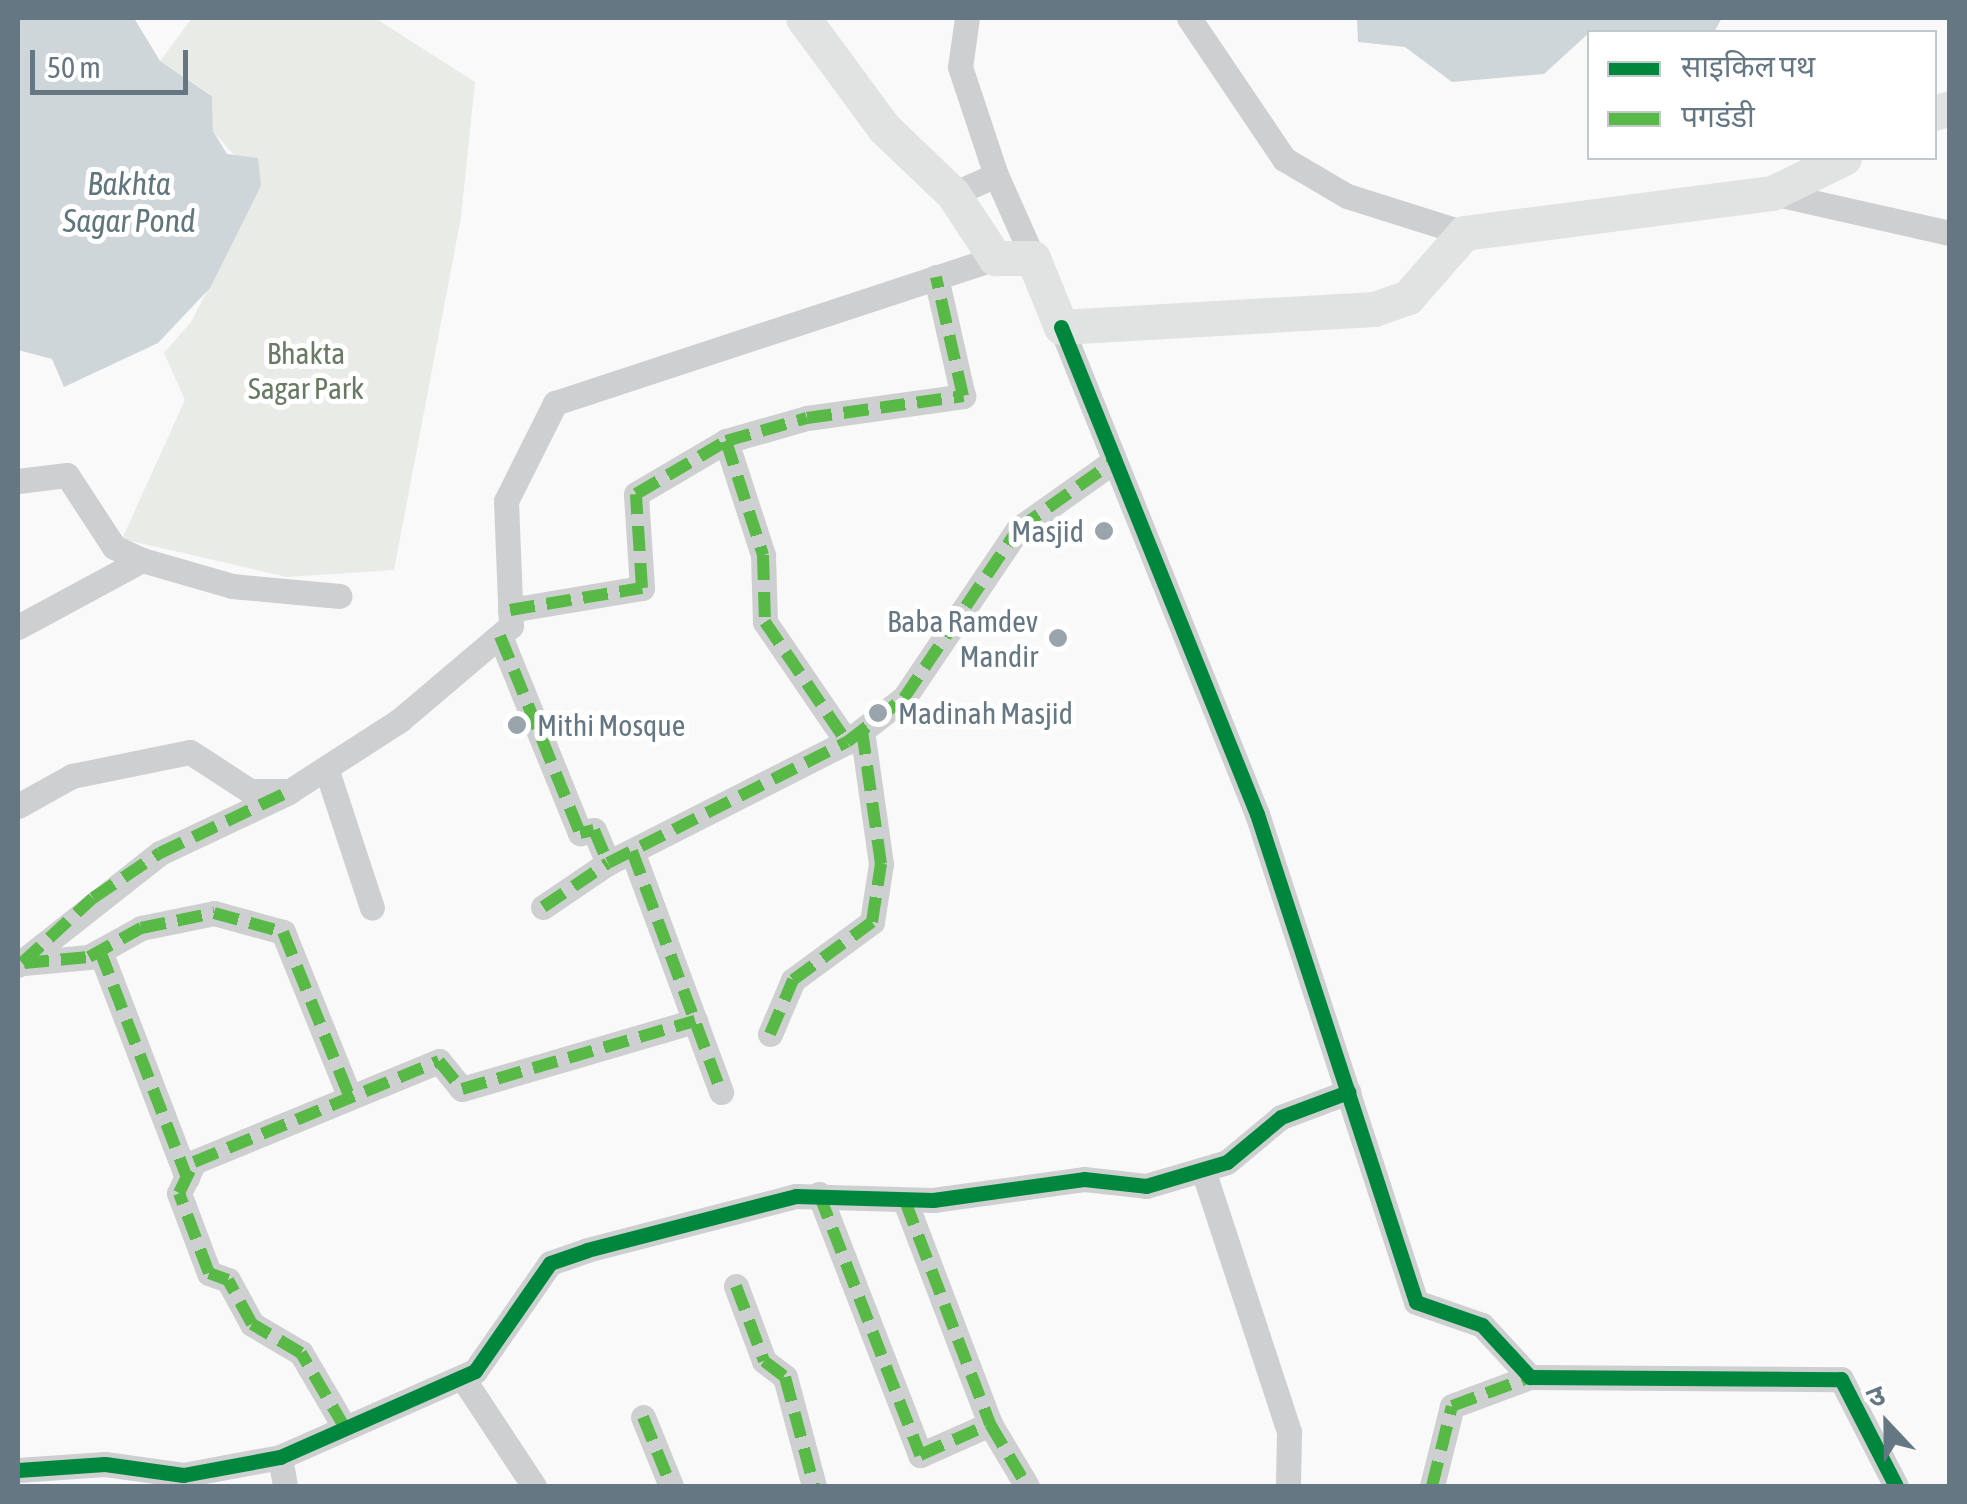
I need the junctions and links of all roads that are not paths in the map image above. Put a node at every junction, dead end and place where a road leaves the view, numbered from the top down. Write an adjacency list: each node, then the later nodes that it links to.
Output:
1 (803, 18): 6 (street)
2 (967, 18): 5 (street)
3 (1189, 18): 8 (street)
4 (1840, 160): 7 (street)
5 (996, 175): 6 (street); 11 (street)
6 (953, 194): 10 (street)
7 (1772, 194): 8 (street); 9 (street)
8 (1464, 233): 13 (street)
9 (1950, 233)
10 (995, 258): 11 (street); 12 (street)
11 (1032, 258): 13 (street)
12 (936, 278): 14 (street); 19 (street)
13 (1061, 326): 15 (street)
14 (726, 441): 19 (street); 22 (street)
15 (1114, 461): 22 (street); 35 (street)
16 (18, 481): 17 (street)
17 (142, 560): 18 (street); 20 (street)
18 (340, 596)
19 (510, 610): 21 (street)
20 (18, 627)
21 (500, 636): 23 (street); 27 (street)
22 (855, 736): 26 (street); 33 (street)
23 (326, 768): 24 (street); 29 (street)
24 (290, 791): 25 (street); 31 (street)
25 (18, 806)
26 (632, 851): 27 (street); 32 (street)
27 (608, 864): 28 (street)
28 (543, 906)
29 (372, 908)
30 (100, 950): 31 (street); 36 (street); 38 (street)
31 (21, 964)
32 (695, 1022): 34 (street); 36 (street)
33 (770, 1034)
34 (721, 1092)
35 (1348, 1092): 37 (street); 43 (street)
36 (349, 1095): 38 (street)
37 (1203, 1170): 40 (street); 54 (street)
38 (186, 1178): 46 (street)
39 (819, 1194): 40 (street); 42 (street); 45 (street)
40 (905, 1201): 45 (street)
41 (736, 1286): 52 (street)
42 (462, 1377): 46 (street); 50 (street)
43 (1530, 1378): 55 (street); 56 (street)
44 (643, 1417): 51 (street)
45 (990, 1424): 53 (street)
46 (346, 1428): 47 (street)
47 (280, 1457): 48 (street); 49 (street)
48 (18, 1470)
49 (285, 1486)
50 (534, 1486)
51 (671, 1486)
52 (814, 1486)
53 (1027, 1486)
54 (1288, 1486)
55 (1432, 1486)
56 (1896, 1486)

